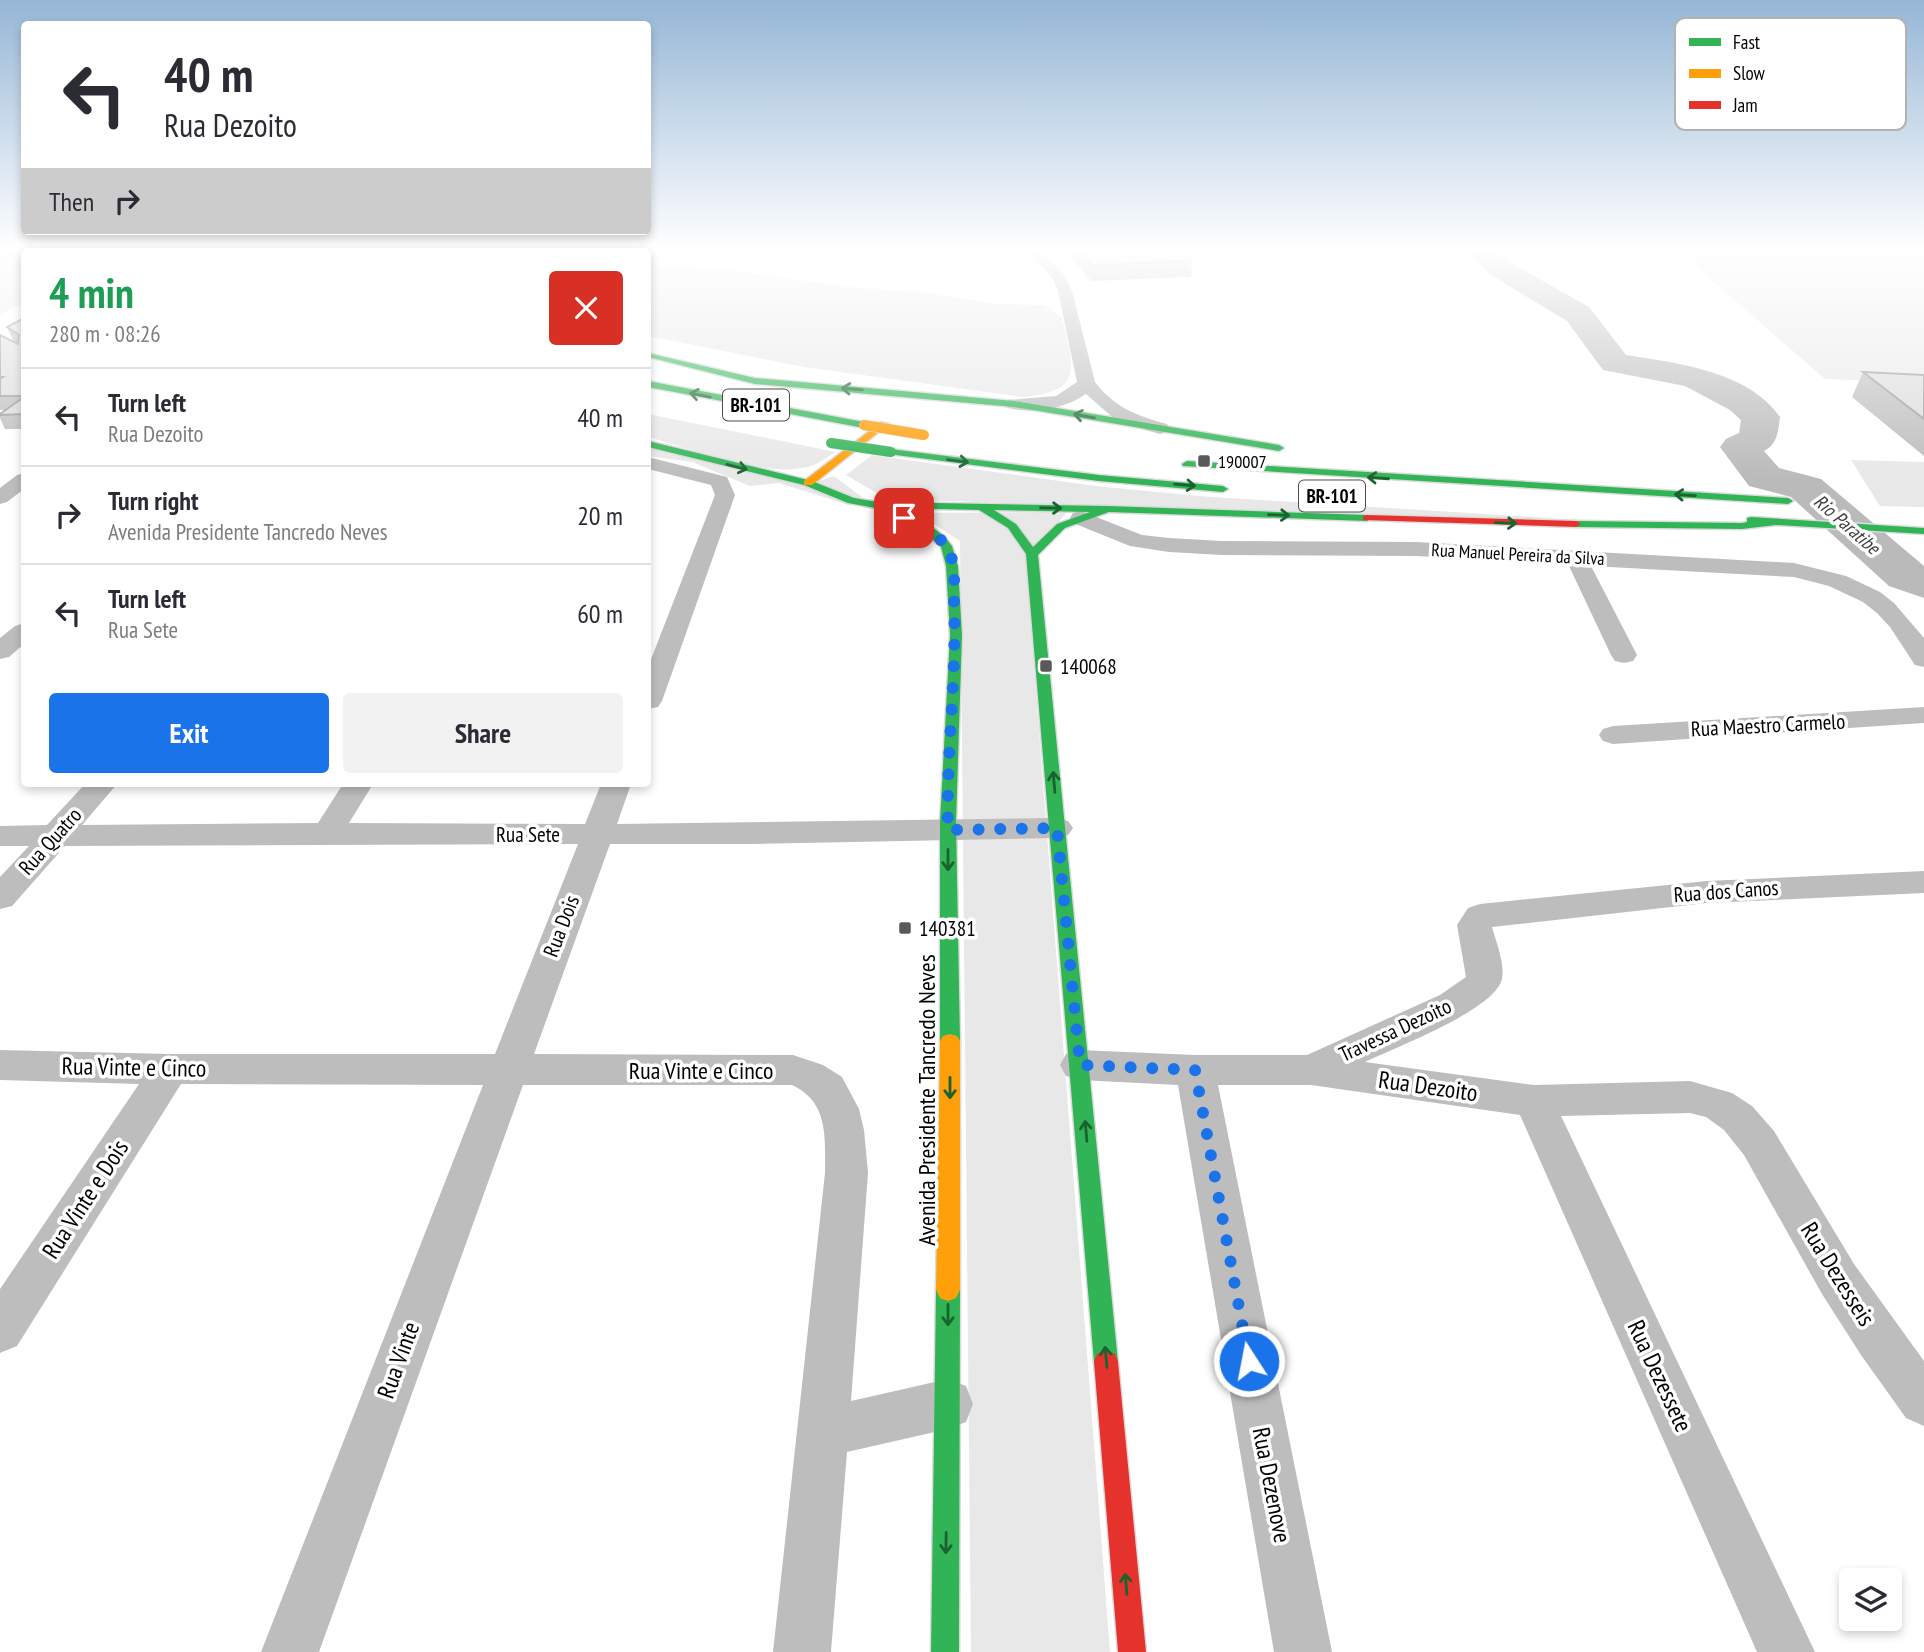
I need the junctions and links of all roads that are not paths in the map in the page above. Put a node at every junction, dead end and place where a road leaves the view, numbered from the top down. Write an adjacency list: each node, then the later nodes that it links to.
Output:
1 (1073, 325): 3 (street)
2 (651, 356): 5 (main road, one-way to 2)
3 (1086, 383): 6 (street); 7 (street)
4 (651, 385): 8 (main road, BR-101, one-way to 4, bridge)
5 (920, 397): 6 (main road); 16 (main road)
6 (1014, 404): 7 (main road, one-way to 6)
7 (1175, 432): 11 (main road)
8 (931, 436)
9 (825, 441): 18 (main road, one-way to 18, bridge)
10 (651, 445): 16 (main road, one-way to 16)
11 (1299, 451)
12 (1340, 457): 17 (main road)
13 (1171, 463): 17 (main road, BR-101, one-way to 13)
14 (651, 464): 34 (street)
15 (21, 481): 19 (street)
16 (808, 483): 21 (main road)
17 (1544, 487): 20 (main road, BR-101, one-way to 17)
18 (1236, 490)
19 (0, 498)
20 (1802, 502)
21 (878, 505): 23 (main road); 41 (main road, Avenida Presidente Tancredo Neves)
22 (1548, 507): 26 (main road, BR-101)
23 (983, 508): 24 (main road, BR-101, one-way to 24); 28 (main road)
24 (1108, 509): 25 (main road); 26 (main road, BR-101, one-way to 26)
25 (1081, 518): 28 (main road); 29 (street, Rua Manuel Pereira da Silva)
26 (1774, 522): 27 (main road, BR-101)
27 (1924, 531)
28 (1032, 554): 40 (main road, one-way to 28)
29 (1576, 558): 32 (street); 33 (street, Rua Manuel Pereira da Silva)
30 (21, 634): 31 (street)
31 (0, 651)
32 (1624, 655)
33 (1924, 659)
34 (651, 693)
35 (1924, 715): 36 (street, Rua Maestro Carmelo)
36 (1613, 735)
37 (99, 787): 45 (street, Rua Quatro)
38 (356, 787): 42 (street)
39 (615, 787): 43 (street, Rua Dois)
40 (1057, 828): 41 (street, Rua Sete); 50 (main road)
41 (948, 830): 43 (street, Rua Sete); 59 (main road, Avenida Presidente Tancredo Neves, one-way to 59)
42 (327, 833): 43 (street, Rua Sete); 45 (street, Rua Sete)
43 (597, 834): 52 (street, Rua Dois)
44 (0, 836): 45 (street, Rua Sete)
45 (52, 837): 47 (street, Rua Quatro)
46 (1924, 882): 48 (street, Rua dos Canos)
47 (0, 898)
48 (1529, 909): 54 (street, Travessa Dezoito)
49 (0, 1065): 51 (street, Rua Vinte e Cinco)
50 (1080, 1065): 53 (street, Rua Dezoito); 64 (main road, one-way to 50)
51 (170, 1069): 52 (street, Rua Vinte e Cinco); 57 (street, Rua Vinte e Dois)
52 (507, 1069): 60 (street, Rua Vinte e Cinco); 61 (street, Rua Vinte)
53 (1195, 1070): 54 (street, Rua Dezoito); 65 (street, Rua Dezenove)
54 (1311, 1070): 55 (street, Rua Dezoito)
55 (1534, 1101): 56 (street, Rua Dezoito); 66 (street, Rua Dezessete)
56 (1759, 1143): 58 (street, Rua Dezesseis)
57 (0, 1330)
58 (1924, 1401)
59 (948, 1404): 60 (street); 63 (main road, Avenida Presidente Tancredo Neves, one-way to 63)
60 (824, 1432): 62 (street, Rua Vinte e Cinco)
61 (290, 1652)
62 (802, 1652)
63 (945, 1652)
64 (1132, 1652)
65 (1303, 1652)
66 (1786, 1652)

